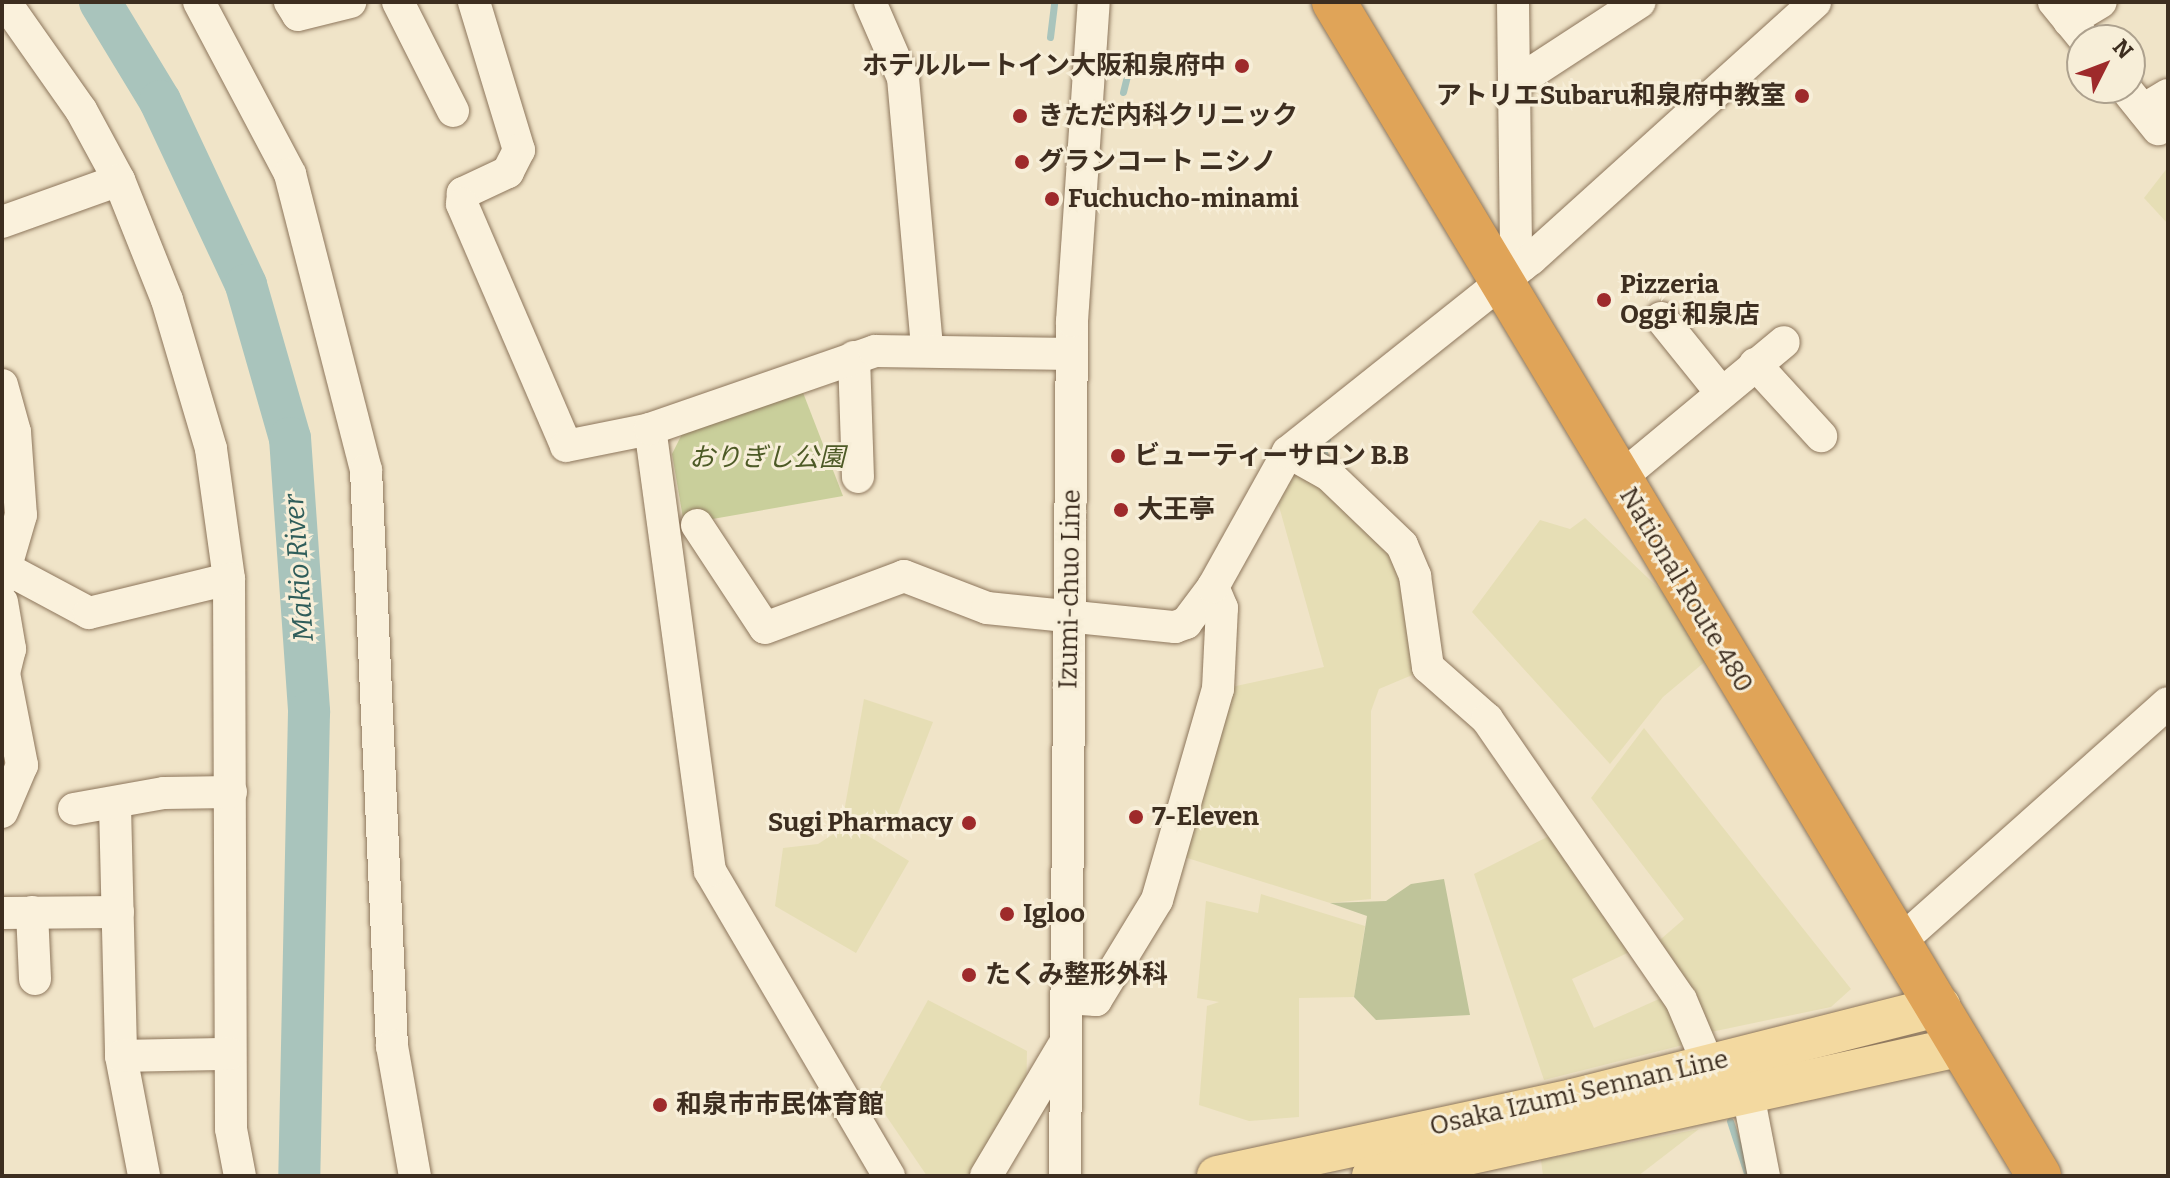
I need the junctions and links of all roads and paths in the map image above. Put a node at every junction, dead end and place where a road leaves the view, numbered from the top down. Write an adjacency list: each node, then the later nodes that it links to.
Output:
1 (5, 2): 17 (street)
2 (199, 2): 59 (street)
3 (290, 2): 4 (street)
4 (350, 2)
5 (398, 2): 16 (street)
6 (474, 2): 28 (street)
7 (870, 2): 22 (street)
8 (1094, 2): 23 (street, Izumi-chuo Line)
9 (1334, 2): 19 (highway, National Route 480)
10 (1513, 2): 15 (street)
11 (1640, 2): 15 (street)
12 (1815, 2): 19 (street)
13 (2101, 2): 14 (street)
14 (2069, 21)
15 (1514, 84): 19 (street)
16 (452, 96)
17 (119, 180): 18 (street); 35 (street)
18 (2, 222)
19 (1512, 274): 30 (street); 32 (highway, National Route 480)
20 (1661, 318): 27 (street)
21 (1784, 342): 25 (street)
22 (927, 349): 23 (street); 24 (street)
23 (1072, 354): 38 (street, Izumi-chuo Line)
24 (854, 357): 28 (street); 31 (street)
25 (1755, 364): 27 (street); 29 (street)
26 (2, 385): 34 (street)
27 (1720, 391): 32 (street)
28 (650, 429): 60 (street)
29 (1821, 436)
30 (1288, 452): 36 (street); 55 (street)
31 (858, 477)
32 (1619, 479): 47 (highway, National Route 480)
33 (697, 525): 38 (street)
34 (5, 574): 35 (street)
35 (229, 579): 41 (street)
36 (1213, 587): 38 (street); 49 (street)
37 (2, 602): 39 (street)
38 (1069, 618): 49 (street, Izumi-chuo Line)
39 (4, 666): 44 (street)
40 (2168, 703): 47 (street)
41 (231, 792): 42 (street); 53 (street)
42 (115, 806): 43 (street); 45 (street)
43 (74, 809)
44 (2, 812)
45 (118, 912): 46 (street); 54 (street)
46 (17, 913): 48 (street)
47 (1902, 940): 50 (highway, National Route 480)
48 (35, 979)
49 (1066, 998): 51 (street, Izumi-chuo Line)
50 (1940, 1006): 52 (highway, National Route 480); 55 (main road, Osaka Izumi Sennan Line)
51 (1065, 1041): 61 (street); 62 (street, Izumi-chuo Line)
52 (1963, 1046): 56 (main road, Osaka Izumi Sennan Line); 66 (highway, National Route 480)
53 (230, 1054): 54 (street); 58 (street)
54 (121, 1056): 57 (street)
55 (1708, 1064): 63 (main road, Osaka Izumi Sennan Line)
56 (1748, 1094): 64 (main road, Osaka Izumi Sennan Line); 65 (street)
57 (144, 1176)
58 (240, 1176)
59 (415, 1176)
60 (889, 1176)
61 (986, 1176)
62 (1065, 1176)
63 (1217, 1176)
64 (1372, 1176)
65 (1764, 1176)
66 (2039, 1176)

